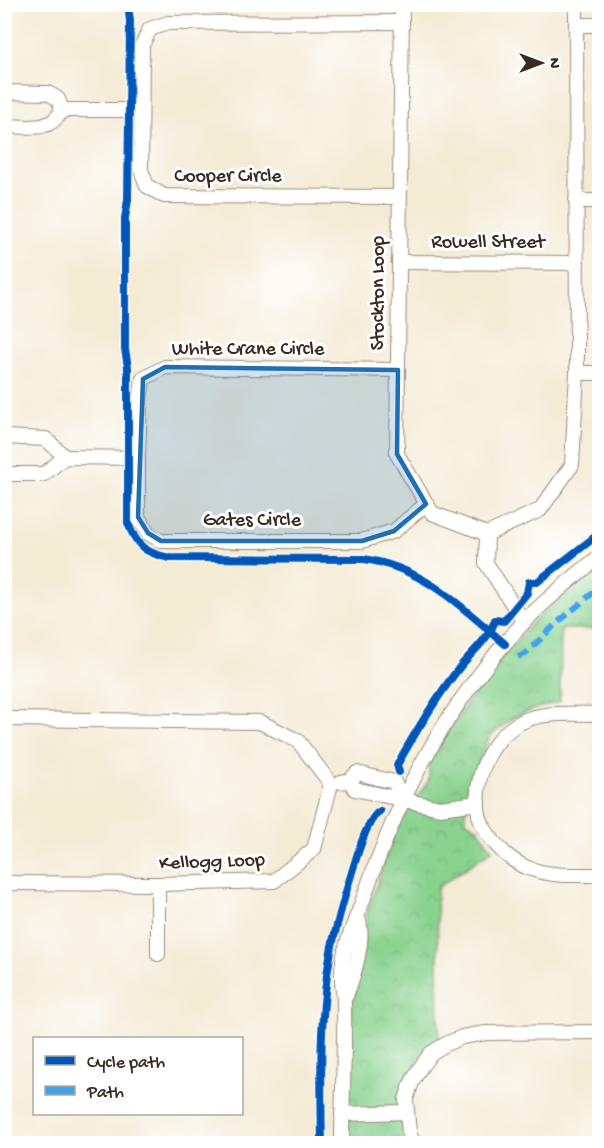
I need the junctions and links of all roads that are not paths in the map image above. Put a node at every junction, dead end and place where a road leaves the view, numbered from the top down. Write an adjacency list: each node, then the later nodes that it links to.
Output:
1 (402, 4): 3 (street, Stockton Loop)
2 (576, 4): 4 (street)
3 (402, 22): 8 (street, Cooper Circle); 10 (street, Stockton Loop)
4 (576, 25): 5 (street); 11 (street)
5 (600, 25)
6 (4, 92): 7 (street)
7 (62, 110): 8 (street); 9 (street)
8 (141, 110): 10 (street, Cooper Circle)
9 (4, 126)
10 (399, 197): 13 (street, Stockton Loop)
11 (576, 201): 12 (street); 14 (street)
12 (600, 201)
13 (399, 262): 14 (street, Rowell Street); 15 (street, Stockton Loop)
14 (577, 263): 16 (street)
15 (398, 370): 20 (street, White Crane Circle); 22 (street, Stockton Loop)
16 (577, 373): 17 (street); 23 (street)
17 (600, 373)
18 (4, 437): 19 (street)
19 (65, 457): 20 (street); 21 (street)
20 (138, 458): 22 (street, Gates Circle)
21 (4, 474)
22 (426, 504): 23 (street, Stockton Loop)
23 (487, 534): 25 (street)
24 (600, 556): 25 (street)
25 (524, 622): 30 (street)
26 (600, 714): 31 (street)
27 (4, 719): 29 (street)
28 (350, 780): 29 (street); 30 (street); 30 (street)
29 (331, 784): 34 (street, Kellogg Loop)
30 (403, 799): 31 (street); 38 (street)
31 (478, 803): 32 (street)
32 (600, 875)
33 (4, 883): 34 (street, Kellogg Loop)
34 (158, 884): 35 (street)
35 (158, 954)
36 (600, 1032): 37 (street)
37 (406, 1112): 38 (street); 40 (street)
38 (342, 1114): 39 (street)
39 (342, 1143)
40 (414, 1143)

